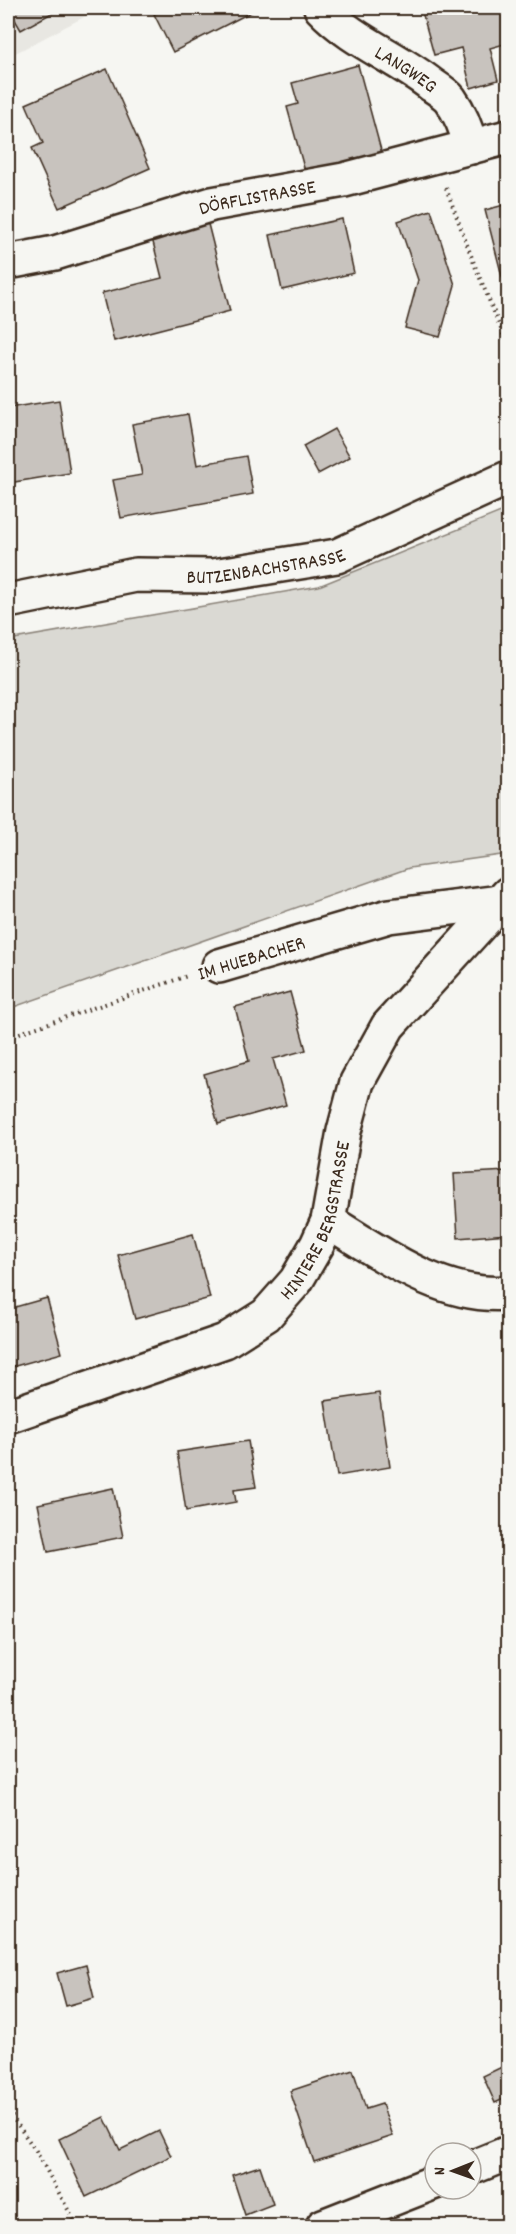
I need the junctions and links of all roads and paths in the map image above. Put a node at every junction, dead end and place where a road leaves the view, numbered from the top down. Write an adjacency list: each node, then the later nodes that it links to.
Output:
1 (321, 8): 3 (street, LANGWEG)
2 (508, 138): 3 (street, DÖRFLISTRASSE)
3 (471, 147): 4 (street, DÖRFLISTRASSE)
4 (435, 156): 5 (street, DÖRFLISTRASSE); 6 (path)
5 (8, 262)
6 (508, 346)
7 (508, 478): 8 (street, BUTZENBACHSTRASSE)
8 (8, 601)
9 (504, 898): 10 (street, IM HUEBACHER); 12 (street, HINTERE BERGSTRASSE)
10 (219, 966): 11 (path, IM HUEBACHER)
11 (8, 1037)
12 (328, 1221): 13 (street); 14 (street, HINTERE BERGSTRASSE)
13 (508, 1293)
14 (8, 1416)
15 (8, 2111): 19 (path)
16 (508, 2153): 17 (street)
17 (483, 2163)
18 (423, 2187): 20 (street)
19 (77, 2226)
20 (323, 2226)

